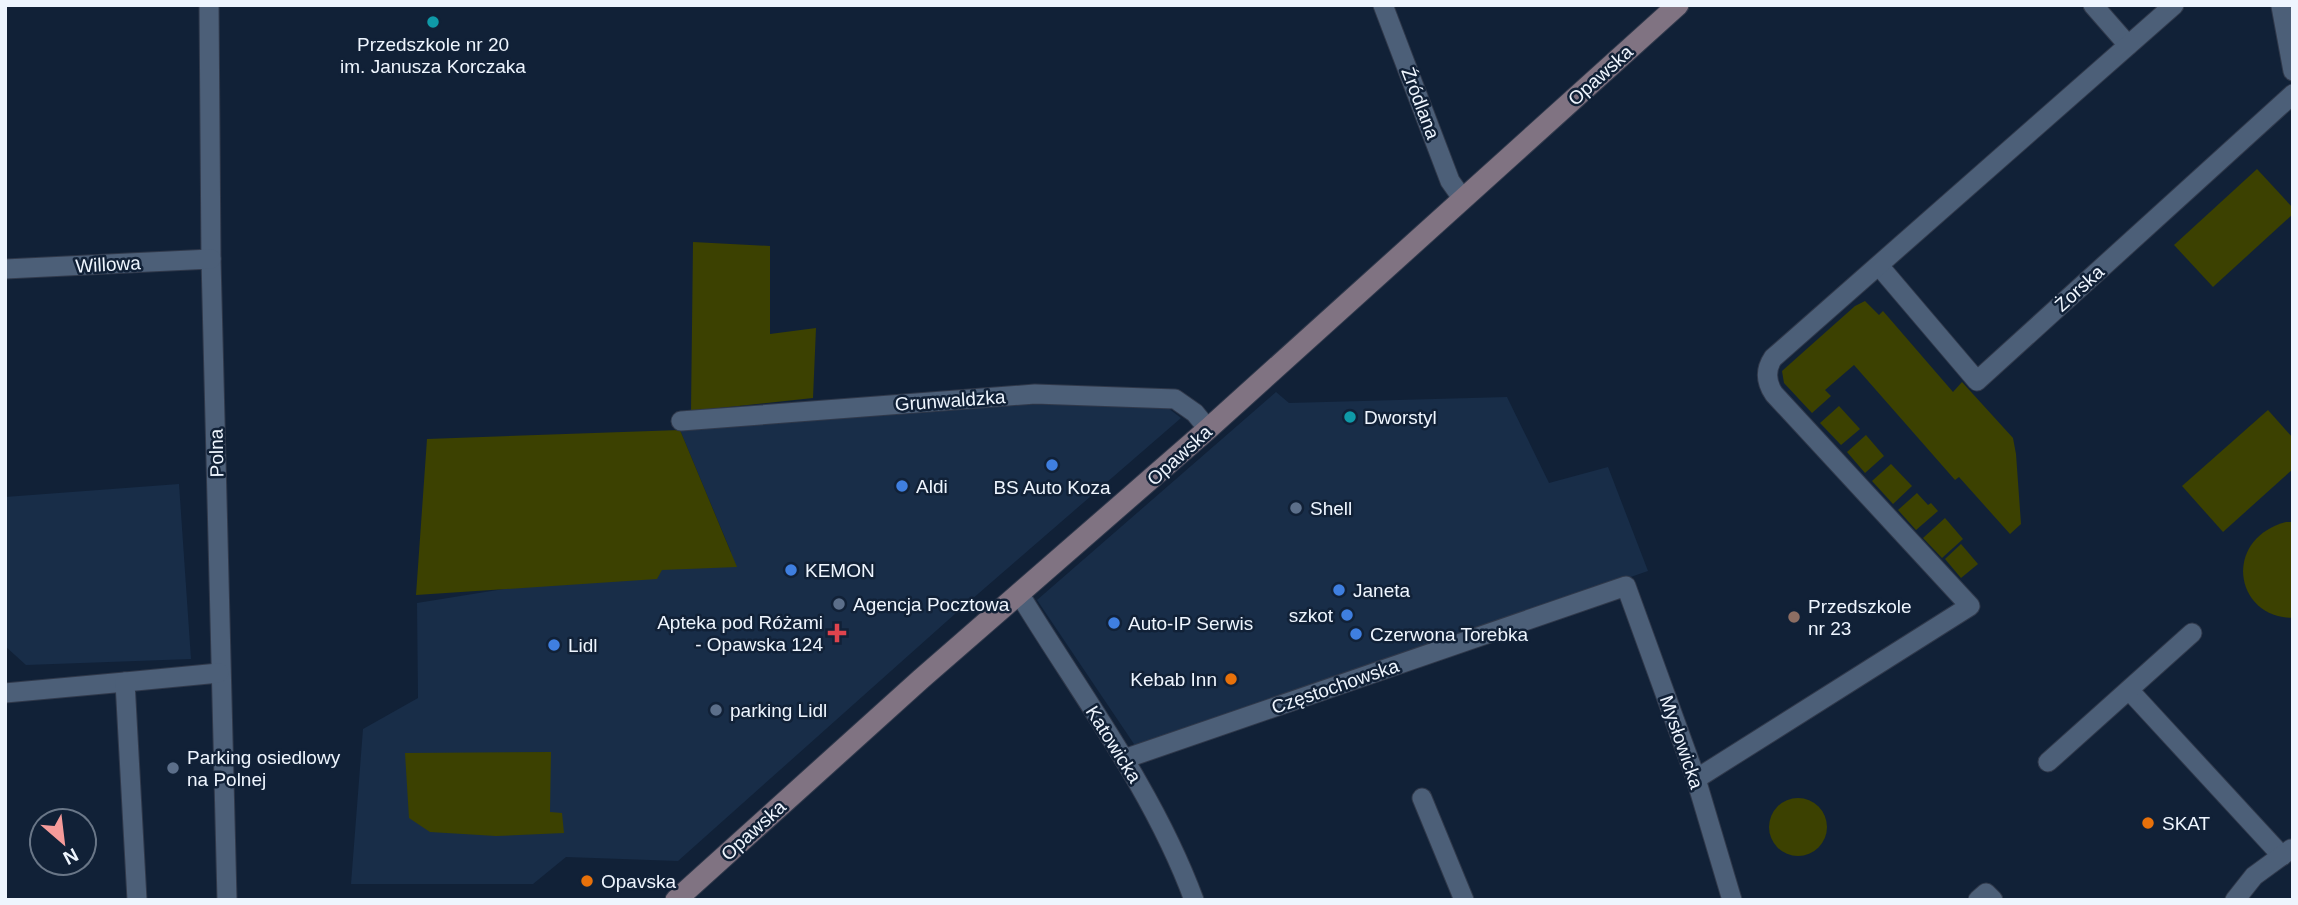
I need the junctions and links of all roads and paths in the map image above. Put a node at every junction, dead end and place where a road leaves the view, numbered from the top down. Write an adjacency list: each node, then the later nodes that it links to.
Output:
1 (209, 5): 12 (street, Polna)
2 (1383, 5): 11 (street, Źródlana)
3 (1678, 5): 11 (main road, Opawska)
4 (2093, 5): 8 (street)
5 (2174, 5): 8 (street)
6 (2281, 6): 7 (street); 9 (street)
7 (2293, 20)
8 (2128, 45): 13 (street)
9 (2293, 71)
10 (2293, 94): 13 (street, Żorska)
11 (1462, 198): 16 (main road, Opawska)
12 (211, 259): 14 (street, Willowa); 20 (street, Polna)
13 (1880, 267): 26 (street)
14 (5, 269)
15 (681, 421): 16 (street, Grunwaldzka)
16 (1208, 429): 18 (main road, Opawska)
17 (1626, 586): 24 (street, Częstochowska); 26 (street, Mysłowicka)
18 (1020, 595): 24 (street, Katowicka); 31 (main road, Opawska)
19 (2192, 633): 22 (street)
20 (219, 673): 21 (street); 30 (street, Polna)
21 (125, 682): 23 (street); 29 (street)
22 (2129, 691): 25 (street); 28 (street)
23 (5, 693)
24 (1124, 759): 32 (street, Katowicka)
25 (2048, 762)
26 (1696, 779): 34 (street, Mysłowicka)
27 (1422, 798): 33 (street)
28 (2287, 852): 37 (street)
29 (137, 900)
30 (227, 900)
31 (676, 900)
32 (1194, 900)
33 (1464, 900)
34 (1732, 900)
35 (1978, 900): 36 (street)
36 (1993, 900)
37 (2235, 900)

